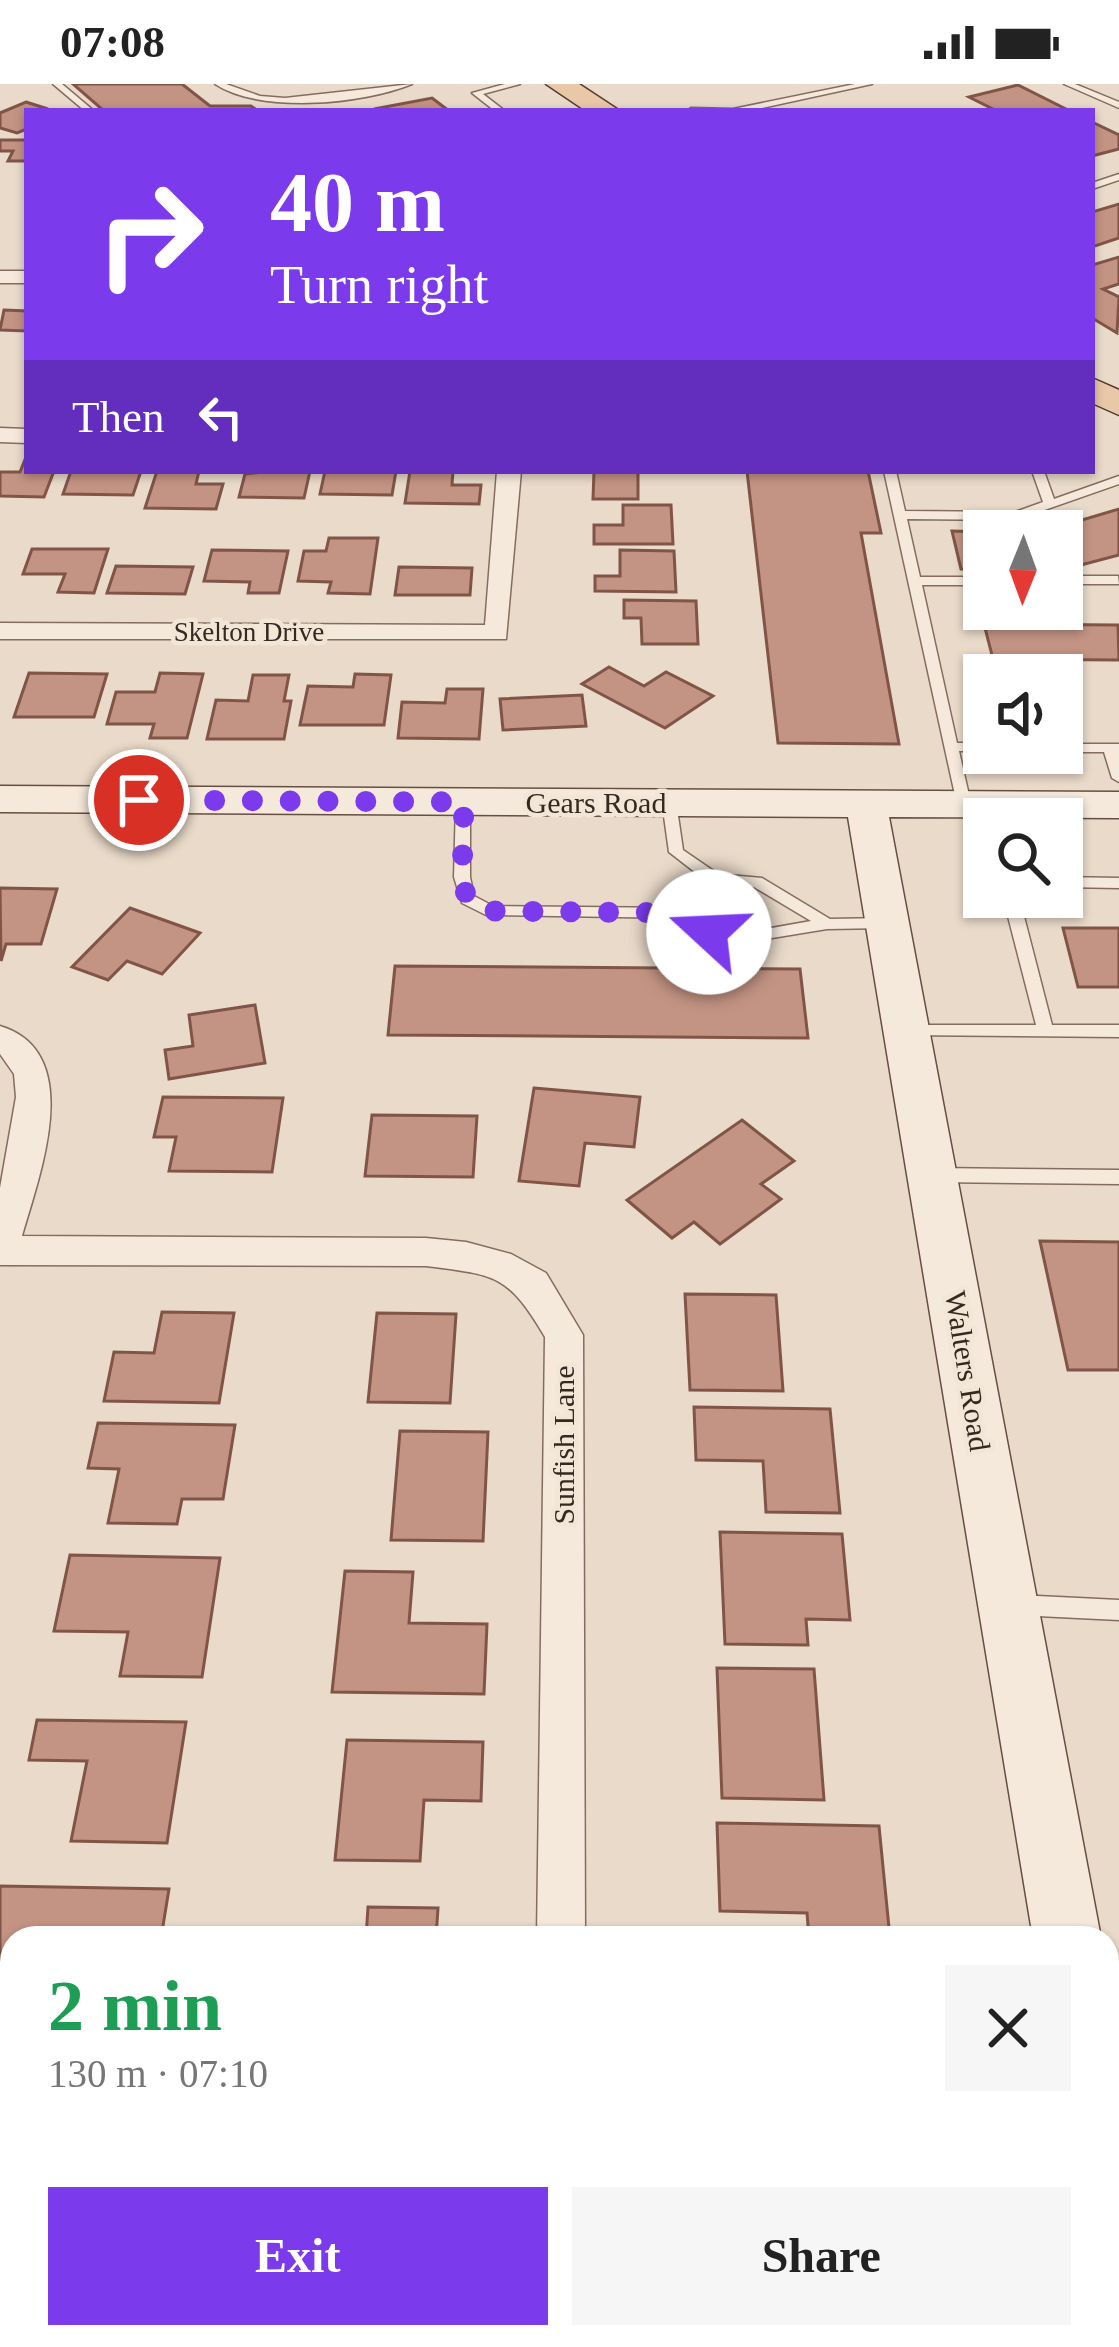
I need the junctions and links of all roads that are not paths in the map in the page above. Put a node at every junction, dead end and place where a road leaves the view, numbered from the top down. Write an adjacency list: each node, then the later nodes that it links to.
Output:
1 (57, 84): 12 (lane)
2 (219, 84): 9 (lane)
3 (408, 84): 9 (lane)
4 (516, 84): 14 (lane)
5 (560, 84): 15 (main road)
6 (811, 84): 10 (lane)
7 (868, 84): 10 (lane)
8 (1068, 84): 11 (lane)
9 (365, 93): 13 (lane)
10 (822, 93): 16 (lane)
11 (1119, 105)
12 (86, 108)
13 (366, 108)
14 (497, 108)
15 (601, 108)
16 (748, 108)
17 (509, 474): 27 (street, Skelton Drive)
18 (891, 474): 22 (lane)
19 (1039, 474): 21 (lane)
20 (1119, 480): 21 (lane)
21 (1049, 504): 22 (lane)
22 (901, 515): 23 (lane)
23 (914, 580): 24 (lane); 28 (lane)
24 (963, 580)
25 (1083, 580): 26 (lane)
26 (1119, 580)
27 (0, 631)
28 (951, 747): 29 (lane); 34 (lane)
29 (963, 747)
30 (1083, 748): 31 (lane)
31 (1114, 748): 32 (lane)
32 (1119, 778)
33 (0, 799): 35 (street, Gears Road)
34 (963, 800)
35 (464, 802): 36 (street, Gears Road); 44 (lane)
36 (669, 802): 37 (street, Gears Road); 41 (lane)
37 (866, 804): 38 (street, Gears Road); 46 (street, Walters Road)
38 (963, 804)
39 (1083, 806): 40 (street, Gears Road)
40 (1119, 806)
41 (714, 879): 44 (lane); 47 (lane)
42 (1083, 882): 43 (lane)
43 (1119, 883)
44 (685, 913): 48 (lane)
45 (1017, 918): 50 (lane)
46 (887, 923): 47 (lane); 51 (street, Walters Road)
47 (827, 924): 49 (lane)
48 (732, 933)
49 (766, 934)
50 (1045, 1030): 51 (lane); 52 (lane)
51 (907, 1031): 54 (street, Walters Road)
52 (1119, 1031)
53 (0, 1038): 56 (street)
54 (935, 1175): 55 (lane); 57 (street, Walters Road)
55 (1119, 1177)
56 (0, 1250): 59 (street, Sunfish Lane)
57 (1006, 1604): 58 (lane); 60 (street, Walters Road)
58 (1119, 1610)
59 (561, 1926)
60 (1064, 1926)

